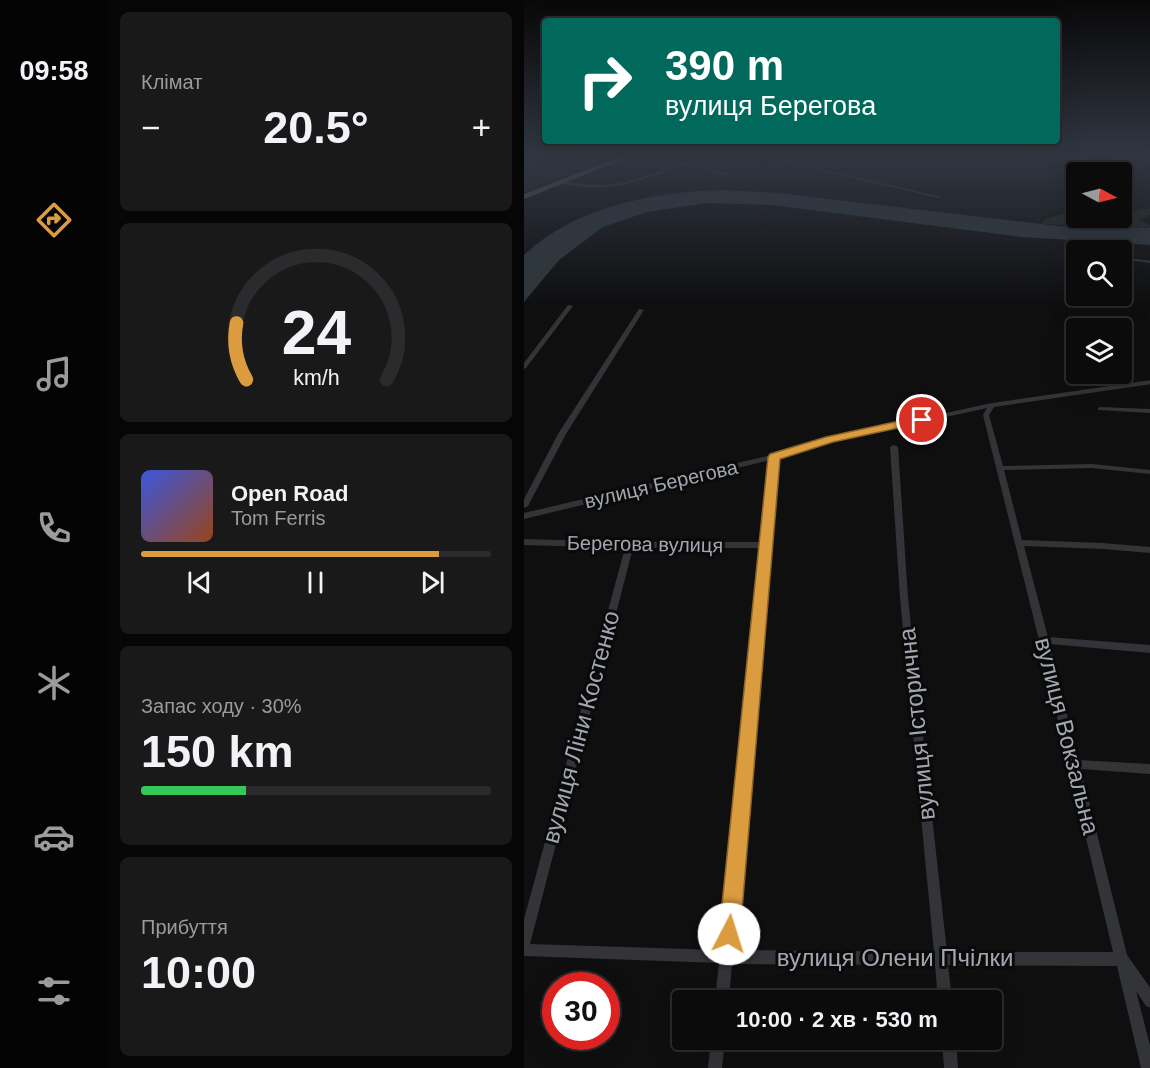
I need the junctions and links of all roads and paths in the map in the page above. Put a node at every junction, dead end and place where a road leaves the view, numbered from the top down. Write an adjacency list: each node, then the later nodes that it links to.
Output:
1 (570, 306): 3 (street)
2 (641, 310): 12 (street)
3 (524, 367)
4 (1151, 382): 5 (street, вулиця Берегова)
5 (992, 405): 9 (street, вулиця Берегова); 10 (street, вулиця Вокзальна)
6 (1100, 409): 7 (street)
7 (1151, 411)
8 (894, 447): 26 (street, вулиця Історична)
9 (774, 457): 13 (street, вулиця Берегова); 17 (street)
10 (1001, 468): 11 (street); 15 (street, вулиця Вокзальна)
11 (1151, 472)
12 (524, 506)
13 (524, 516)
14 (524, 542): 16 (street, Берегова вулиця)
15 (1019, 543): 18 (street); 19 (street, вулиця Вокзальна)
16 (630, 545): 17 (street, Берегова вулиця); 23 (street, вулиця Ліни Костенко)
17 (765, 545): 25 (street)
18 (1151, 550)
19 (1044, 640): 20 (street); 21 (street, вулиця Вокзальна)
20 (1151, 649)
21 (1074, 764): 22 (street); 27 (street, вулиця Вокзальна)
22 (1151, 769)
23 (524, 943)
24 (524, 950): 25 (street, вулиця Олени Пчілки)
25 (727, 957): 26 (street, вулиця Олени Пчілки); 28 (street)
26 (941, 958): 27 (street, вулиця Олени Пчілки); 29 (street, вулиця Історична)
27 (1122, 959): 30 (street); 35 (street, вулиця Вокзальна)
28 (723, 990)
29 (944, 990)
30 (1151, 1001)
31 (717, 1050): 33 (street)
32 (949, 1050): 34 (street)
33 (715, 1068)
34 (951, 1068)
35 (1148, 1068)

